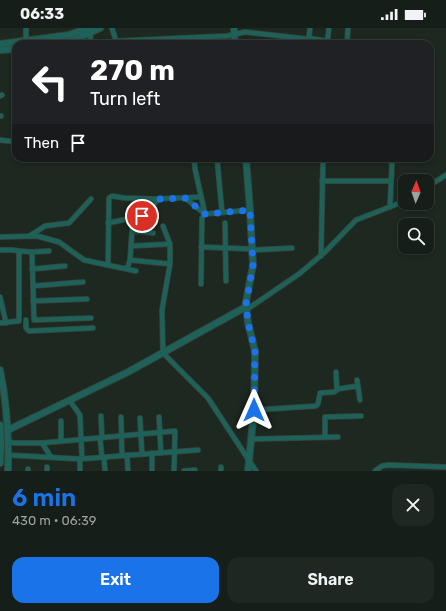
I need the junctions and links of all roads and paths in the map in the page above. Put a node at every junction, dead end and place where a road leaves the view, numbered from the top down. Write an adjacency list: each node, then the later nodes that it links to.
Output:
1 (26, 28): 11 (street)
2 (100, 28): 7 (street)
3 (112, 28): 15 (street)
4 (310, 28): 10 (street)
5 (329, 28): 18 (street)
6 (348, 28): 19 (street)
7 (89, 30): 12 (street); 13 (street); 14 (street)
8 (235, 31): 9 (street); 10 (street)
9 (179, 38): 16 (street)
10 (308, 38): 17 (street)
11 (26, 40)
12 (33, 40)
13 (74, 40)
14 (90, 40)
15 (115, 40)
16 (148, 40)
17 (318, 40)
18 (327, 40)
19 (347, 40)
20 (12, 43): 21 (street)
21 (0, 44)
22 (12, 49): 23 (street)
23 (0, 50)
24 (0, 140): 25 (street)
25 (12, 142)
26 (195, 162): 35 (street)
27 (217, 162): 42 (street)
28 (246, 162): 41 (street)
29 (323, 162): 32 (street)
30 (392, 162): 33 (street)
31 (446, 175): 34 (street)
32 (322, 181): 33 (street); 62 (street)
33 (391, 181): 40 (street)
34 (434, 183)
35 (201, 197): 36 (street); 43 (street)
36 (185, 198): 38 (street); 43 (street)
37 (91, 199): 50 (street)
38 (159, 199): 44 (street); 45 (street)
39 (398, 203): 40 (street)
40 (390, 207): 62 (street)
41 (250, 210): 42 (street); 57 (street)
42 (222, 212): 43 (street)
43 (203, 216): 54 (street)
44 (132, 218): 45 (street); 48 (street)
45 (108, 223): 65 (street)
46 (225, 223): 55 (street)
47 (164, 226): 52 (street)
48 (132, 231): 49 (street); 53 (street)
49 (153, 233)
50 (31, 235): 51 (street); 65 (street)
51 (0, 236)
52 (170, 244): 53 (street); 64 (street)
53 (131, 246): 63 (street)
54 (201, 247): 55 (street); 72 (street)
55 (226, 248): 57 (street); 70 (street)
56 (292, 248): 57 (street)
57 (252, 249): 77 (street)
58 (0, 250): 59 (street)
59 (19, 251): 61 (street); 81 (street)
60 (49, 251): 61 (street)
61 (32, 252): 67 (street)
62 (321, 256): 77 (street)
63 (130, 260): 64 (street); 68 (street)
64 (170, 264): 85 (street)
65 (108, 265): 68 (street)
66 (65, 266): 67 (street)
67 (32, 269): 73 (street)
68 (127, 269): 69 (street)
69 (136, 271)
70 (226, 281)
71 (83, 282): 73 (street)
72 (201, 284)
73 (33, 286): 76 (street)
74 (0, 297): 83 (street)
75 (87, 299): 76 (street)
76 (34, 301): 80 (street)
77 (246, 307): 85 (street); 94 (street)
78 (91, 318): 80 (street)
79 (26, 320): 80 (street); 81 (street); 84 (street)
80 (34, 320)
81 (19, 321): 83 (street)
82 (0, 323): 83 (street)
83 (6, 323)
84 (93, 328)
85 (163, 353): 93 (street); 125 (street)
86 (0, 370): 91 (street)
87 (336, 372): 90 (street)
88 (357, 380): 89 (street)
89 (358, 386): 90 (street); 92 (street)
90 (337, 388): 94 (street)
91 (2, 396): 102 (street)
92 (360, 400)
93 (70, 401): 102 (street); 109 (street)
94 (254, 410): 110 (street)
95 (101, 416): 108 (street)
96 (361, 416): 106 (street)
97 (121, 417): 105 (street)
98 (159, 417): 103 (street)
99 (140, 418): 104 (street)
100 (61, 421): 111 (street)
101 (0, 425): 114 (street)
102 (8, 430): 113 (street)
103 (160, 433): 104 (street); 116 (street); 117 (street)
104 (140, 434): 105 (street); 119 (street)
105 (121, 436): 108 (street); 121 (street)
106 (325, 437): 107 (street); 110 (street)
107 (338, 437)
108 (101, 438): 109 (street); 123 (street)
109 (82, 439): 111 (street); 124 (street)
110 (252, 439): 125 (street)
111 (61, 441): 112 (street)
112 (42, 443): 113 (street); 122 (street)
113 (10, 444): 114 (street); 120 (street)
114 (1, 448): 126 (street)
115 (198, 450): 117 (street)
116 (161, 452): 117 (street); 118 (street)
117 (174, 452): 134 (street)
118 (152, 453): 119 (street); 133 (street)
119 (142, 454): 121 (street)
120 (8, 455): 122 (street); 129 (street)
121 (125, 455): 123 (street); 132 (street)
122 (51, 457): 124 (street)
123 (103, 457): 124 (street); 131 (street)
124 (81, 458): 130 (street)
125 (249, 462): 136 (street); 137 (street)
126 (0, 464)
127 (446, 467): 138 (street)
128 (195, 470): 135 (street)
129 (8, 471)
130 (80, 471)
131 (105, 471)
132 (128, 471)
133 (152, 471)
134 (174, 471)
135 (184, 471)
136 (248, 471)
137 (256, 471)
138 (375, 471)

